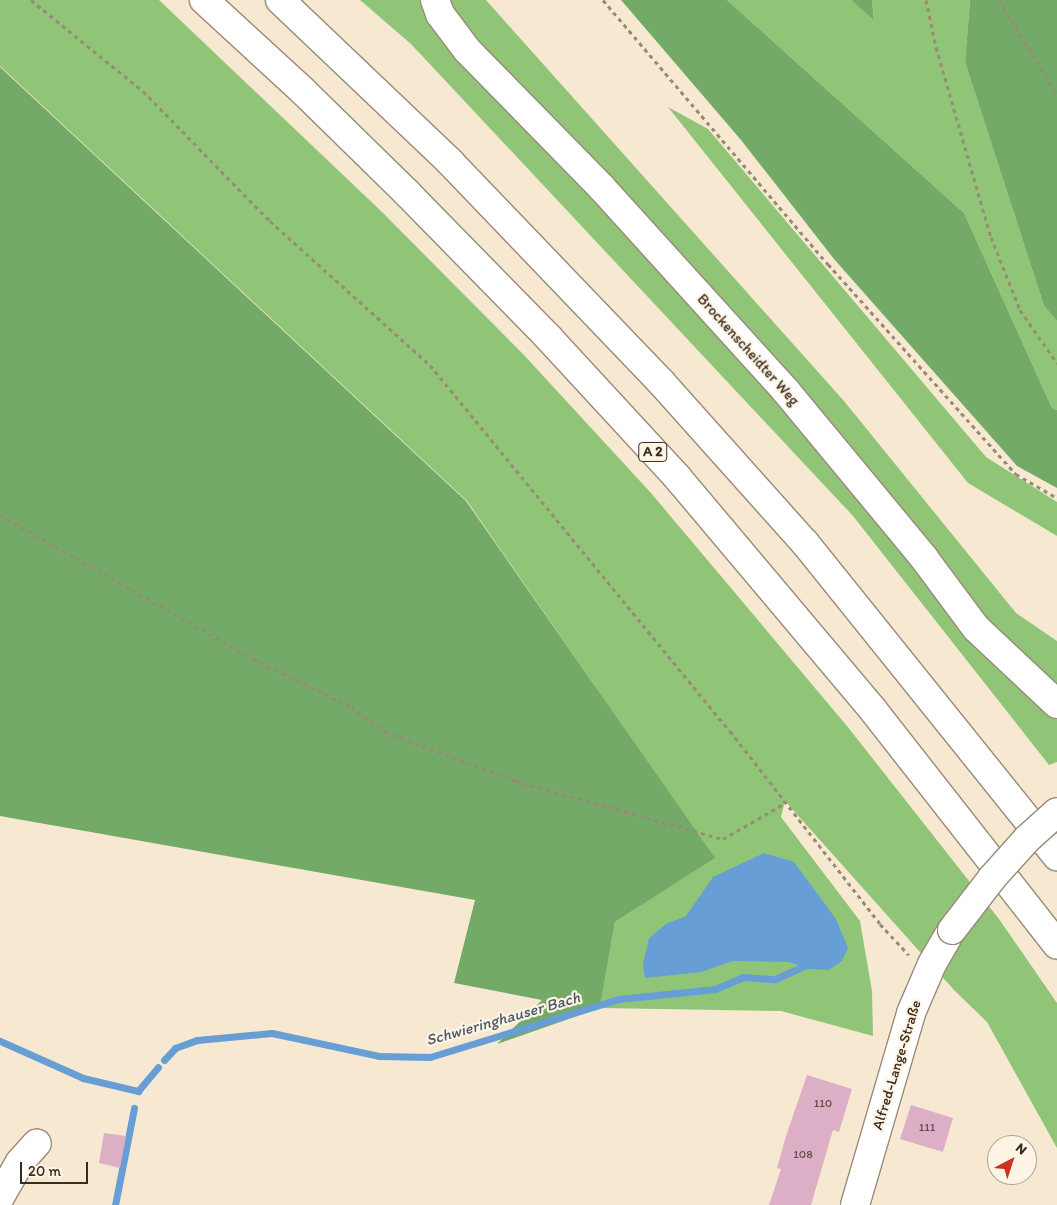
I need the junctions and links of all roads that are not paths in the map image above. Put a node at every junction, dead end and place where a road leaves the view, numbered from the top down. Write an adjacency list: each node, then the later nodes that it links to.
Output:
1 (204, 0): 7 (main road, A 2)
2 (280, 0): 6 (main road)
3 (435, 0): 4 (main road, Brockenscheidter Weg)
4 (1057, 704)
5 (1057, 812): 10 (main road, Alfred-Lange-Straße, bridge)
6 (1057, 856)
7 (1057, 945)
8 (37, 1143): 9 (main road)
9 (0, 1196)
10 (855, 1205)

